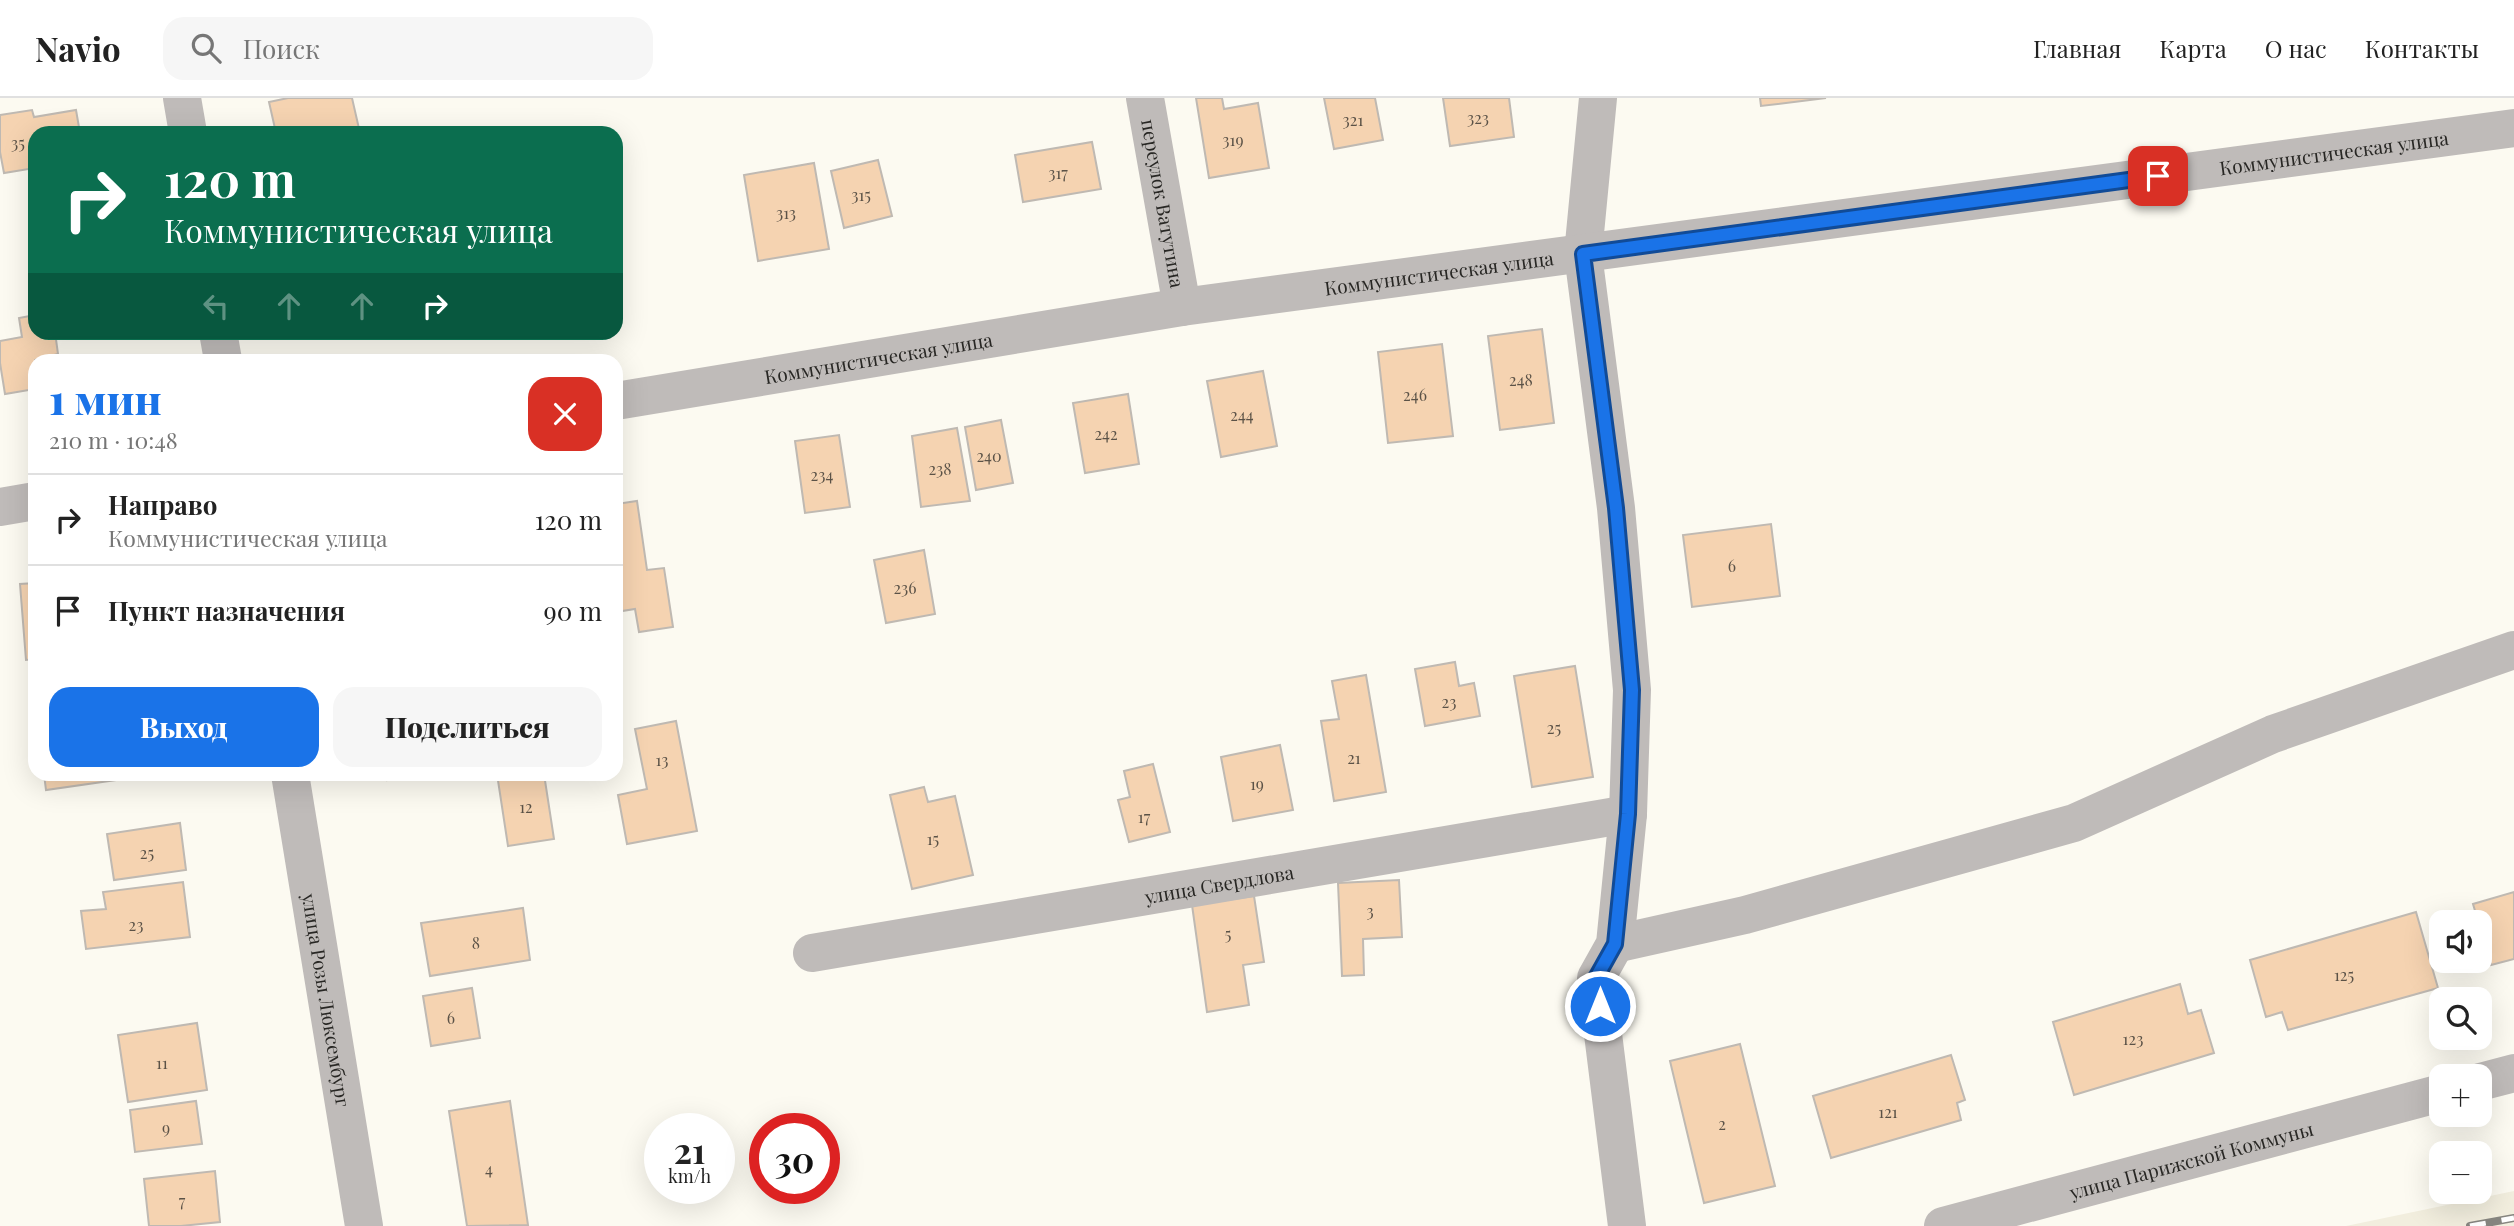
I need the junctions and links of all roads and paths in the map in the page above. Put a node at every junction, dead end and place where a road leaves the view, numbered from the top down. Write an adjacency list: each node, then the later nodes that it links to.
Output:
1 (182, 98): 4 (street)
2 (1145, 98): 7 (street, переулок Ватутина)
3 (1598, 98): 6 (street)
4 (187, 126)
5 (2514, 128): 6 (street, Коммунистическая улица)
6 (1583, 254): 7 (street, Коммунистическая улица); 13 (street)
7 (1182, 306): 8 (street, Коммунистическая улица)
8 (623, 400)
9 (28, 502): 10 (street)
10 (0, 507)
11 (2514, 650): 14 (street)
12 (291, 781): 19 (street, улица Розы Люксембург)
13 (1628, 814): 14 (street); 15 (street, улица Свердлова)
14 (1615, 944): 20 (street)
15 (812, 953)
16 (2514, 1073): 17 (street)
17 (2492, 1079)
18 (2429, 1096): 21 (street, улица Парижской Коммуны)
19 (364, 1226)
20 (1627, 1226)
21 (1943, 1226)

